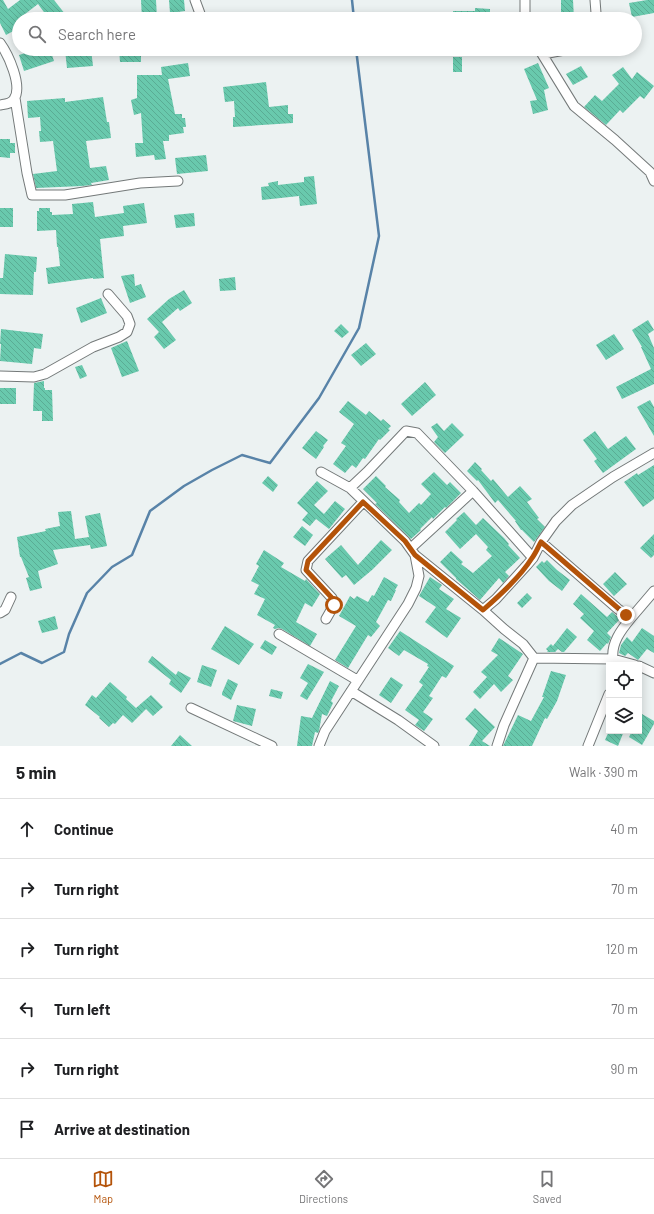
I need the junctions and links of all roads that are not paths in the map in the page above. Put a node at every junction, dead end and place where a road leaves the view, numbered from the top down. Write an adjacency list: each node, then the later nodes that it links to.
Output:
1 (195, 0): 4 (street)
2 (524, 0): 5 (street)
3 (595, 0): 6 (street)
4 (199, 12)
5 (525, 12)
6 (596, 12)
7 (0, 43): 9 (street)
8 (543, 56): 11 (street)
9 (15, 98): 10 (street); 12 (street)
10 (0, 105)
11 (652, 171): 13 (street)
12 (178, 181)
13 (654, 182)
14 (108, 294): 15 (street)
15 (0, 376)
16 (654, 453): 21 (street)
17 (322, 472): 18 (street)
18 (350, 488): 19 (street); 20 (street)
19 (473, 491): 22 (street); 23 (street)
20 (363, 502): 22 (street); 29 (street)
21 (541, 542): 23 (street); 28 (street)
22 (413, 551): 26 (street); 35 (street)
23 (533, 558): 26 (street)
24 (654, 591): 28 (street)
25 (10, 597): 27 (street)
26 (483, 610): 31 (street)
27 (0, 613)
28 (631, 618): 32 (street)
29 (326, 619)
30 (279, 634): 35 (street)
31 (534, 658): 32 (street); 42 (street)
32 (615, 661)
33 (642, 667): 34 (street)
34 (654, 673)
35 (357, 680): 36 (street)
36 (351, 691): 40 (street); 41 (street)
37 (607, 698): 43 (street)
38 (191, 708): 39 (street)
39 (272, 746)
40 (319, 746)
41 (434, 746)
42 (498, 746)
43 (588, 746)

